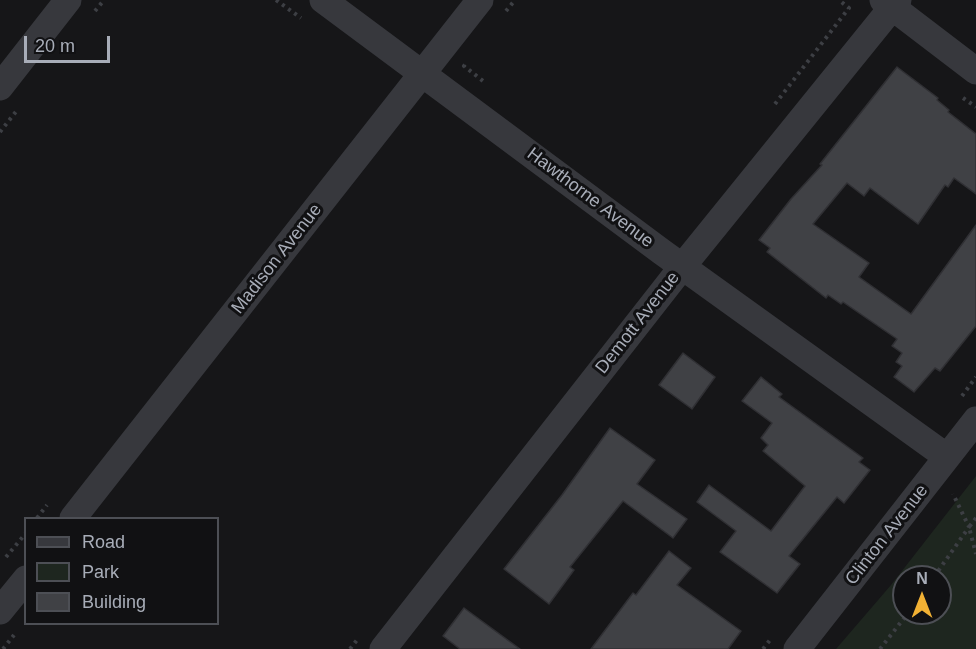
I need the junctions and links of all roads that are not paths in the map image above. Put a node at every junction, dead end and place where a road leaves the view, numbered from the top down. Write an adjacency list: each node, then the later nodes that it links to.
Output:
1 (68, 0): 7 (street)
2 (323, 0): 6 (street, Hawthorne Avenue)
3 (480, 0): 6 (street, Madison Avenue)
4 (891, 2): 5 (street); 8 (street, Demott Avenue)
5 (976, 71)
6 (422, 74): 8 (street, Hawthorne Avenue); 11 (street, Madison Avenue)
7 (0, 87)
8 (682, 267): 10 (street, Hawthorne Avenue); 14 (street, Demott Avenue)
9 (976, 420): 10 (street, Clinton Avenue)
10 (947, 457): 15 (street, Clinton Avenue)
11 (75, 517)
12 (24, 581): 13 (street)
13 (0, 611)
14 (383, 649)
15 (797, 649)

